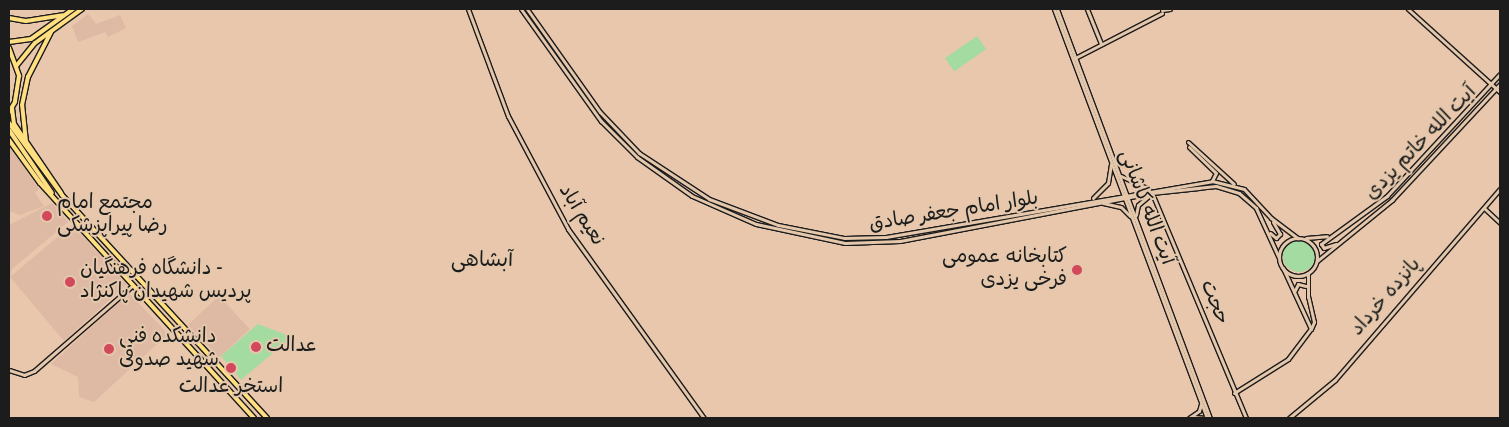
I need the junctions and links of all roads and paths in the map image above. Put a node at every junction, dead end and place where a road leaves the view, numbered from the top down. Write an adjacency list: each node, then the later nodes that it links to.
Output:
1 (73, 9): 11 (main road)
2 (82, 9): 13 (main road)
3 (468, 9): 79 (main road, نعیم آباد)
4 (521, 9): 60 (main road, بلوار امام جعفر صادق)
5 (527, 9): 57 (main road, بلوار امام جعفر صادق)
6 (1055, 9): 19 (main road, آیت الله کاشانی)
7 (1087, 9): 16 (main road)
8 (1170, 9): 10 (main road)
9 (1408, 9): 22 (main road)
10 (1162, 11): 16 (main road)
11 (65, 15): 12 (main road); 15 (main road)
12 (9, 18)
13 (51, 32): 18 (main road); 37 (main road)
14 (9, 42): 15 (main road)
15 (23, 43): 18 (main road)
16 (1100, 44): 19 (main road)
17 (9, 48): 20 (main road)
18 (27, 51): 20 (main road)
19 (1074, 58): 40 (main road, آیت الله کاشانی); 41 (main road, آیت الله کاشانی)
20 (17, 65): 28 (main road)
21 (1500, 74): 23 (main road, آیت الله خاتم یزدی)
22 (1485, 78): 23 (main road); 25 (main road)
23 (1492, 84): 25 (main road, آیت الله خاتم یزدی); 26 (main road)
24 (1500, 84): 26 (main road, آیت الله خاتم یزدی)
25 (1486, 89): 30 (main road, آیت الله خاتم یزدی)
26 (1499, 91): 27 (main road, آیت الله خاتم یزدی); 27 (main road)
27 (1488, 98): 32 (main road, آیت الله خاتم یزدی)
28 (12, 108): 29 (main road); 31 (main road)
29 (9, 112)
30 (1453, 122): 32 (main road); 34 (main road, آیت الله خاتم یزدی)
31 (10, 123): 37 (main road); 47 (main road)
32 (1458, 126): 35 (main road, آیت الله خاتم یزدی)
33 (9, 130): 51 (main road)
34 (1446, 130): 35 (main road); 62 (main road, آیت الله خاتم یزدی)
35 (1451, 133): 64 (main road, آیت الله خاتم یزدی)
36 (9, 140): 51 (main road)
37 (26, 142): 47 (main road)
38 (1188, 142): 43 (main road)
39 (1189, 147): 42 (main road)
40 (1111, 160): 46 (main road, آیت الله کاشانی); 50 (main road)
41 (1120, 176): 45 (main road); 46 (main road, آیت الله کاشانی)
42 (1212, 181): 43 (main road); 45 (main road)
43 (1234, 184): 55 (main road)
44 (1500, 189): 53 (main road, پانزده خرداد)
45 (1151, 192): 46 (main road, بلوار امام جعفر صادق); 48 (main road, بلوار امام جعفر صادق); 54 (main road); 61 (main road)
46 (1125, 193): 48 (main road, آیت الله کاشانی); 50 (main road, بلوار امام جعفر صادق)
47 (62, 195): 78 (main road)
48 (1127, 198): 52 (main road, بلوار امام جعفر صادق); 54 (main road, آیت الله کاشانی)
49 (1154, 198): 74 (main road, حجت)
50 (1091, 199): 56 (main road, بلوار امام جعفر صادق)
51 (56, 200): 69 (main road)
52 (1100, 203): 54 (main road); 59 (main road, بلوار امام جعفر صادق)
53 (1484, 208): 58 (main road); 83 (main road, پانزده خرداد)
54 (1134, 218): 75 (main road, آیت الله کاشانی); 81 (main road, آیت الله کاشانی)
55 (1271, 218): 61 (main road); 63 (main road)
56 (972, 221): 57 (main road, بلوار امام جعفر صادق); 59 (main road)
57 (966, 222): 60 (main road)
58 (1500, 223)
59 (976, 227): 60 (main road, بلوار امام جعفر صادق)
60 (966, 228)
61 (1268, 230): 65 (main road)
62 (1330, 235): 63 (main road); 64 (main road)
63 (1300, 238): 65 (main road); 66 (main road)
64 (1336, 244): 66 (main road, آیت الله خاتم یزدی)
65 (1280, 258): 67 (main road)
66 (1317, 262): 68 (main road)
67 (1283, 268): 68 (main road); 71 (main road)
68 (1308, 273): 70 (main road)
69 (133, 285): 73 (main road); 77 (main road)
70 (1307, 286): 71 (main road); 72 (main road)
71 (1294, 292): 72 (main road)
72 (1311, 329): 74 (main road)
73 (9, 370)
74 (1234, 393): 82 (main road, حجت)
75 (1201, 401): 76 (main road, آیت الله کاشانی); 80 (main road)
76 (1204, 410): 80 (main road); 81 (main road, آیت الله کاشانی)
77 (254, 418)
78 (268, 418)
79 (704, 418)
80 (1192, 418): 81 (main road)
81 (1208, 418)
82 (1246, 418)
83 (1289, 418)

